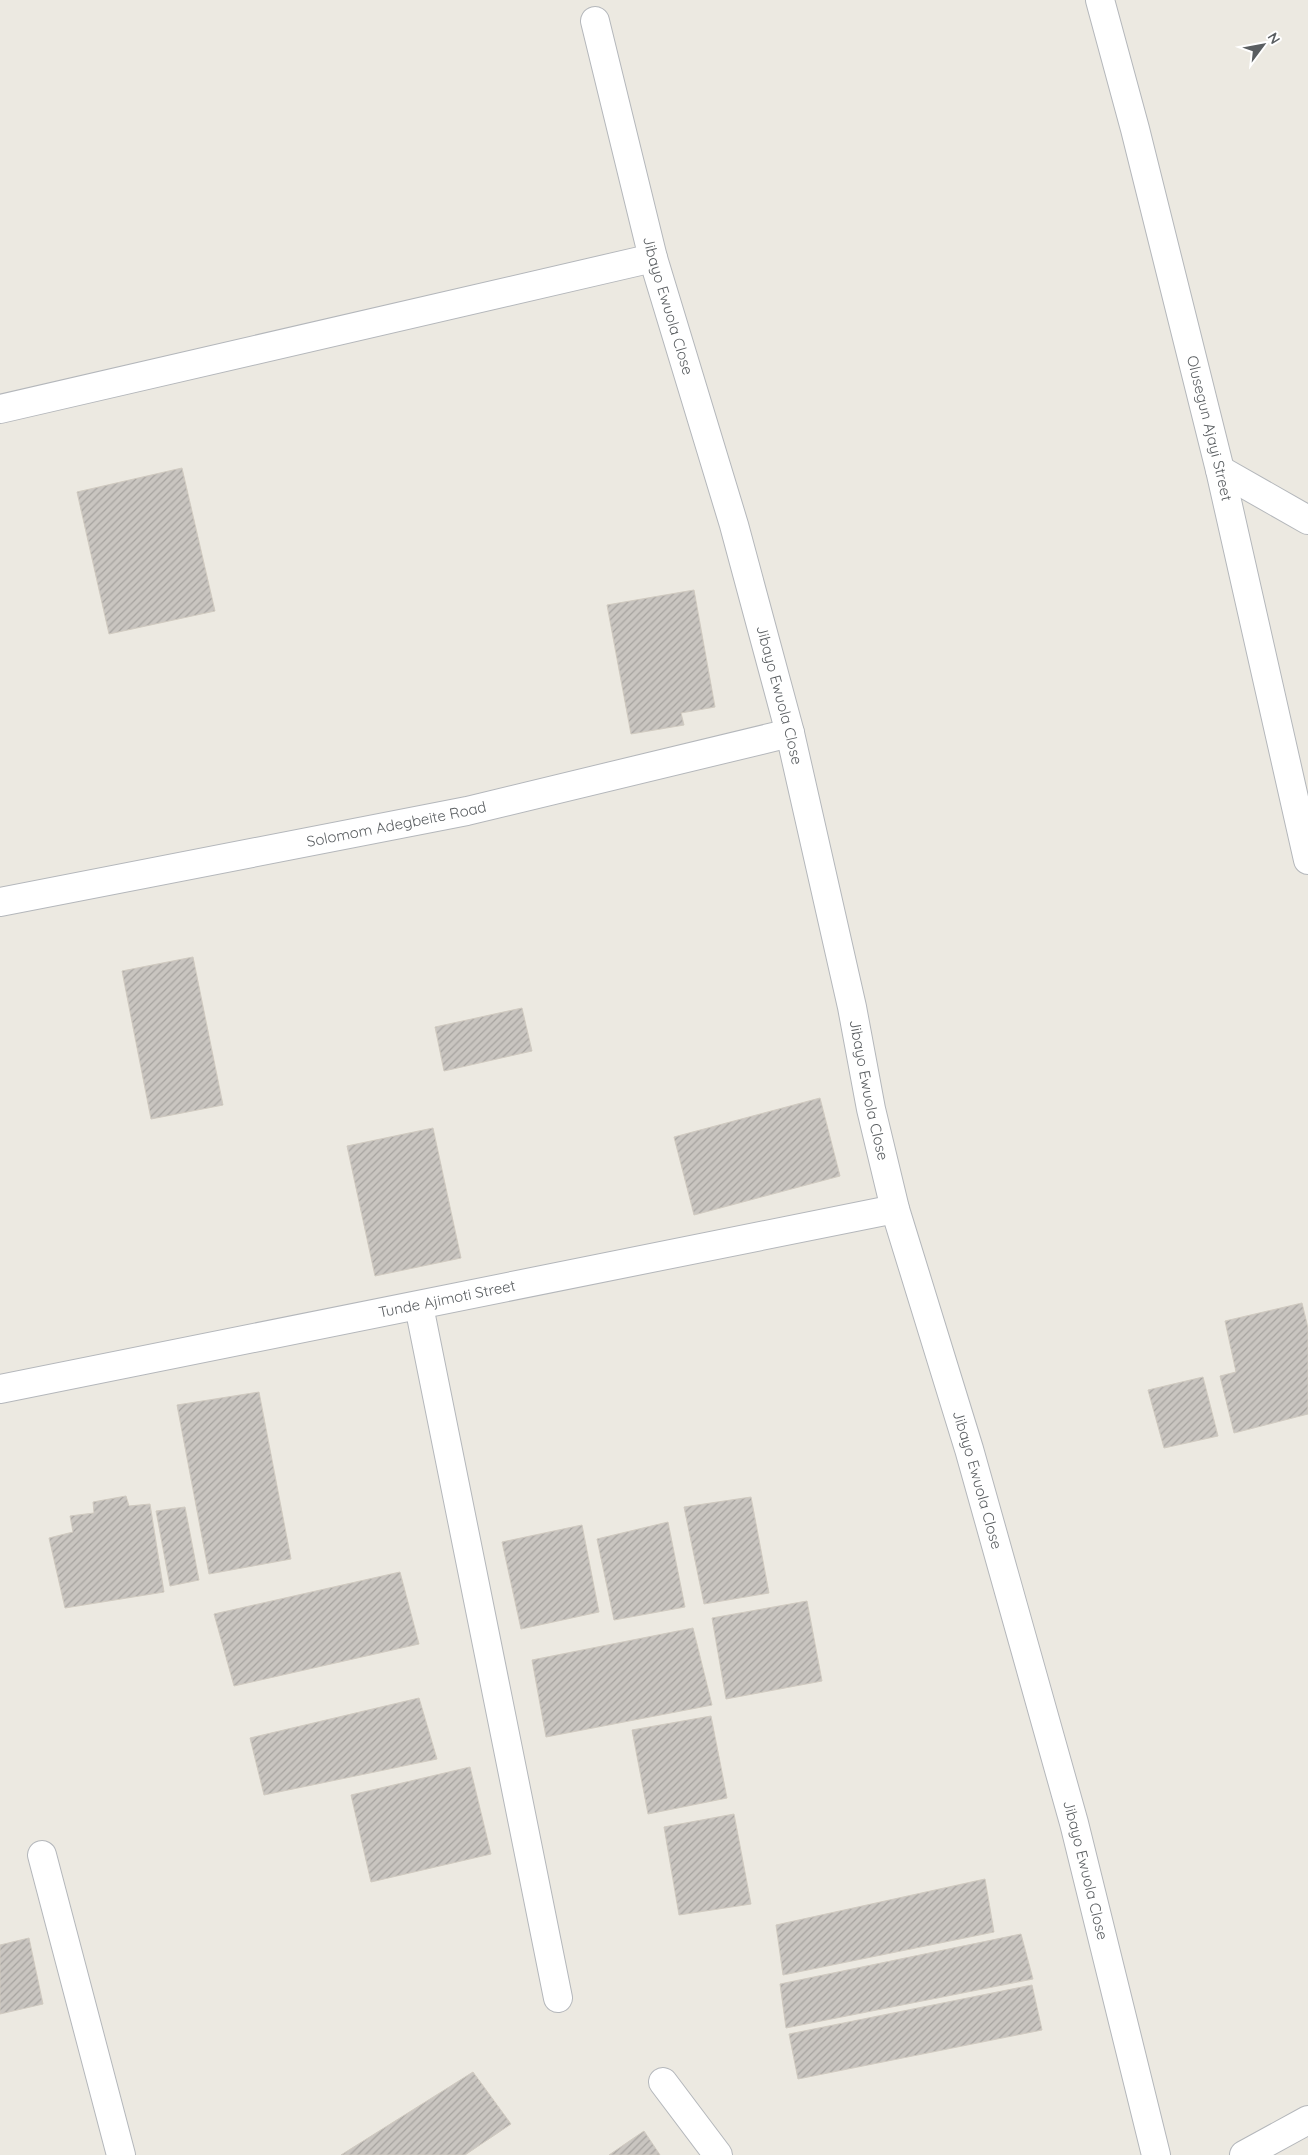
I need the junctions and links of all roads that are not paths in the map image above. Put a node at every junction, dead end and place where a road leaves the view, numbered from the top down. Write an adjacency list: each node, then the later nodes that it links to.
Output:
1 (1100, 0): 5 (street, Olusegun Ajayi Street)
2 (595, 22): 3 (street, Jibayo Ewuola Close)
3 (653, 258): 4 (street); 7 (street, Jibayo Ewuola Close)
4 (0, 409)
5 (1220, 470): 6 (street); 8 (street, Olusegun Ajayi Street)
6 (1308, 520)
7 (790, 733): 9 (street, Solomom Adegbeite Road); 10 (street, Jibayo Ewuola Close)
8 (1308, 860)
9 (0, 902)
10 (895, 1209): 11 (street, Tunde Ajimoti Street); 19 (street, Jibayo Ewuola Close)
11 (419, 1306): 12 (street, Tunde Ajimoti Street); 14 (street)
12 (0, 1389)
13 (42, 1855): 17 (street)
14 (558, 1998)
15 (663, 2082): 18 (street)
16 (1308, 2120): 20 (street)
17 (121, 2155)
18 (718, 2155)
19 (1156, 2155)
20 (1244, 2155)

